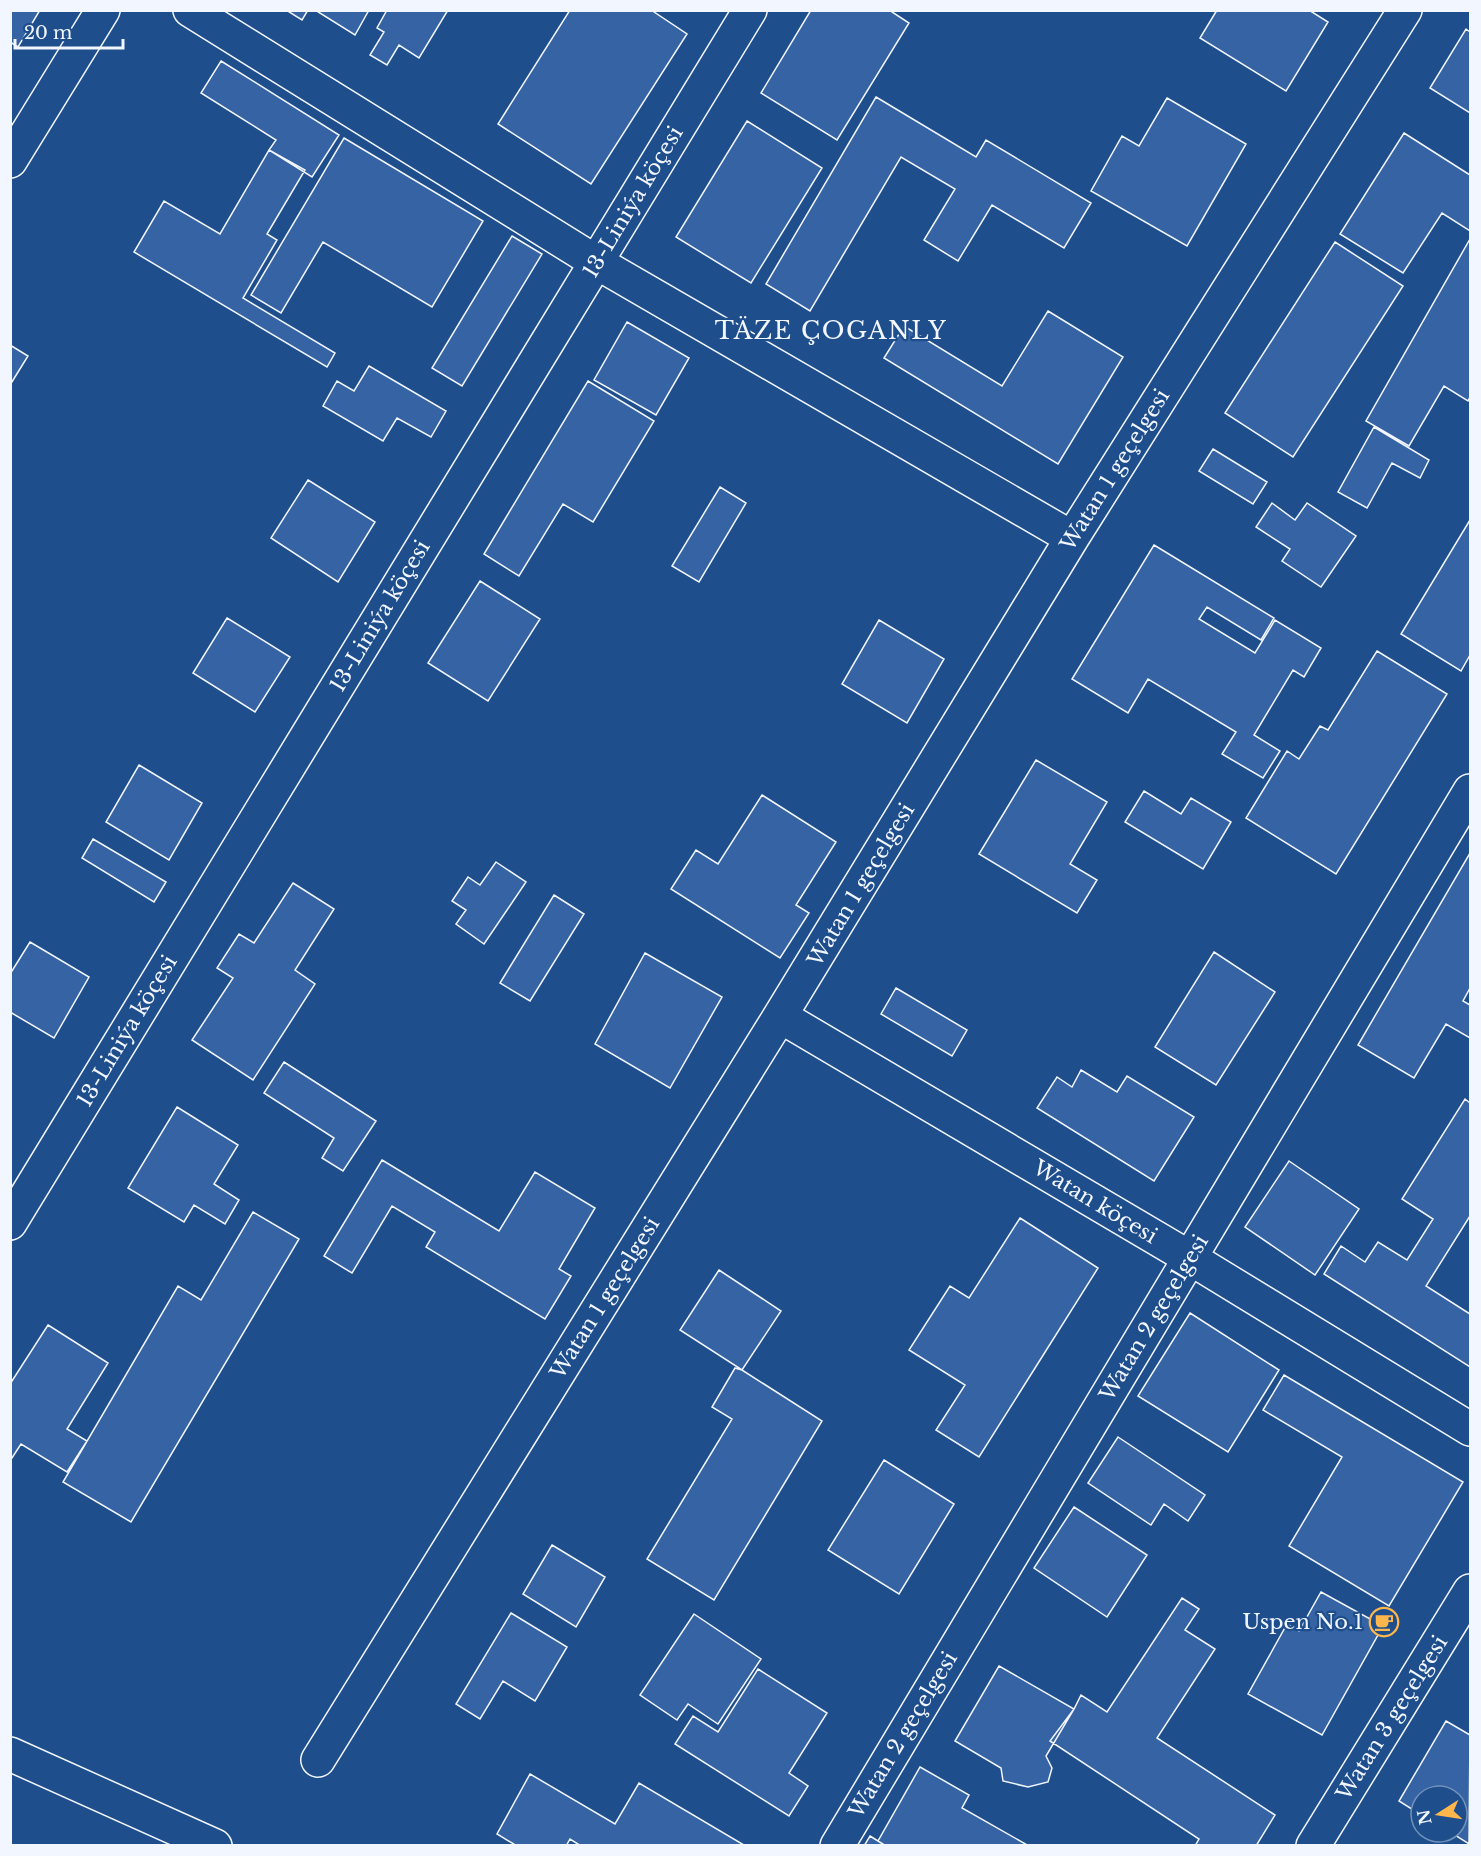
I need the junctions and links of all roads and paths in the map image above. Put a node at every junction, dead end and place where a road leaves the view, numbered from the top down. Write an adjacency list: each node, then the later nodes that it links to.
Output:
1 (103, 10): 5 (street)
2 (190, 10): 6 (street)
3 (750, 10): 6 (street, 13-Liniýa köçesi)
4 (1405, 10): 7 (street, Watan 1 geçelgesi)
5 (10, 161)
6 (596, 262): 7 (street); 10 (street, 13-Liniýa köçesi)
7 (1072, 538): 9 (street, Watan 1 geçelgesi)
8 (1470, 791): 11 (street, Watan 2 geçelgesi)
9 (780, 1016): 11 (street, Watan köçesi); 15 (street, Watan 1 geçelgesi)
10 (10, 1223)
11 (1190, 1258): 12 (street, Watan köçesi); 17 (street, Watan 2 geçelgesi)
12 (1470, 1429)
13 (1470, 1591): 18 (street, Watan 3 geçelgesi)
14 (10, 1754): 16 (street)
15 (318, 1760)
16 (215, 1845)
17 (837, 1845)
18 (1313, 1845)

